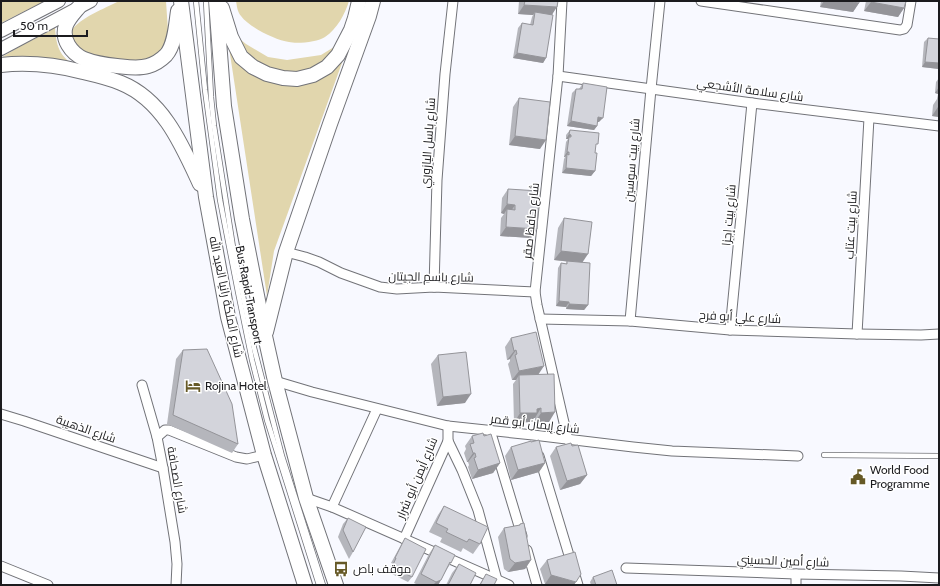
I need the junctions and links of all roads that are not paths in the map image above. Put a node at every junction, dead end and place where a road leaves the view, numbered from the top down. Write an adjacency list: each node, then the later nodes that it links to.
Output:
1 (59, 1): 15 (main road)
2 (180, 1): 14 (main road); 23 (main road, شارع الملكة رانيا العبد الله)
3 (196, 1): 59 (lane, Bus Rapid Transport)
4 (206, 1): 60 (lane, Bus Rapid Transport)
5 (216, 1): 32 (main road)
6 (220, 1): 7 (main road)
7 (359, 1)
8 (373, 1): 24 (main road)
9 (453, 1): 25 (street, شارع باسل اليازوري)
10 (562, 1): 18 (street, شارع حافظ صقر)
11 (660, 1): 19 (street, شارع بيت سوسين)
12 (701, 1): 13 (street)
13 (911, 1)
14 (85, 4): 16 (main road)
15 (1, 31)
16 (1, 49)
17 (1, 65): 23 (main road)
18 (558, 76): 19 (street, شارع سلامة الأشجعي); 26 (street, شارع حافظ صقر)
19 (651, 89): 20 (street, شارع سلامة الأشجعي); 28 (street, شارع بيت سوسين)
20 (752, 103): 21 (street, شارع سلامة الأشجعي); 29 (street, شارع بيت إجزا)
21 (869, 118): 22 (street, شارع سلامة الأشجعي); 30 (street, شارع بيت عتاب)
22 (939, 126)
23 (206, 197): 43 (main road, شارع الملكة رانيا العبد الله)
24 (286, 252): 25 (street, شارع باسم الجيتان); 32 (main road)
25 (434, 288): 26 (street, شارع باسم الجيتان)
26 (535, 292): 27 (street, شارع حافظ صقر)
27 (540, 319): 28 (street, شارع علي أبو فرح); 40 (street, شارع حافظ صقر)
28 (630, 322): 29 (street, شارع علي أبو فرح)
29 (730, 330): 30 (street, شارع علي أبو فرح)
30 (857, 334): 31 (street, شارع علي أبو فرح)
31 (939, 334)
32 (264, 336): 33 (main road)
33 (275, 381): 35 (street, شارع إيمان أبو قمر); 48 (main road)
34 (142, 384): 39 (street, شارع الصحافة)
35 (376, 408): 37 (street, شارع إيمان أبو قمر); 49 (street)
36 (1, 414): 47 (street, شارع الذهيبة)
37 (448, 426): 38 (street, شارع إيمان أبو قمر); 41 (street, شارع أيمن أبو شرار)
38 (490, 430): 42 (street, شارع إيمان أبو قمر); 63 (street)
39 (157, 437): 43 (street); 47 (street, شارع الصحافة)
40 (568, 440): 42 (street, شارع إيمان أبو قمر); 45 (street, شارع إيمان أبو قمر)
41 (448, 441): 50 (street, شارع أيمن أبو شرار); 55 (street)
42 (535, 443): 64 (street)
43 (264, 454): 58 (main road, شارع الملكة رانيا العبد الله)
44 (824, 455): 46 (lane)
45 (798, 456)
46 (939, 456)
47 (163, 468): 56 (street, شارع الصحافة)
48 (306, 498): 49 (street); 61 (main road)
49 (332, 507): 50 (street)
50 (404, 539): 55 (street)
51 (1, 566): 57 (street)
52 (626, 568): 53 (street, شارع أمين الحسيني)
53 (796, 574): 54 (street, شارع أمين الحسيني); 65 (street)
54 (939, 578)
55 (497, 580): 62 (street)
56 (175, 584)
57 (48, 585)
58 (305, 585)
59 (319, 585)
60 (323, 585)
61 (336, 585)
62 (509, 585)
63 (537, 585)
64 (578, 585)
65 (796, 585)

